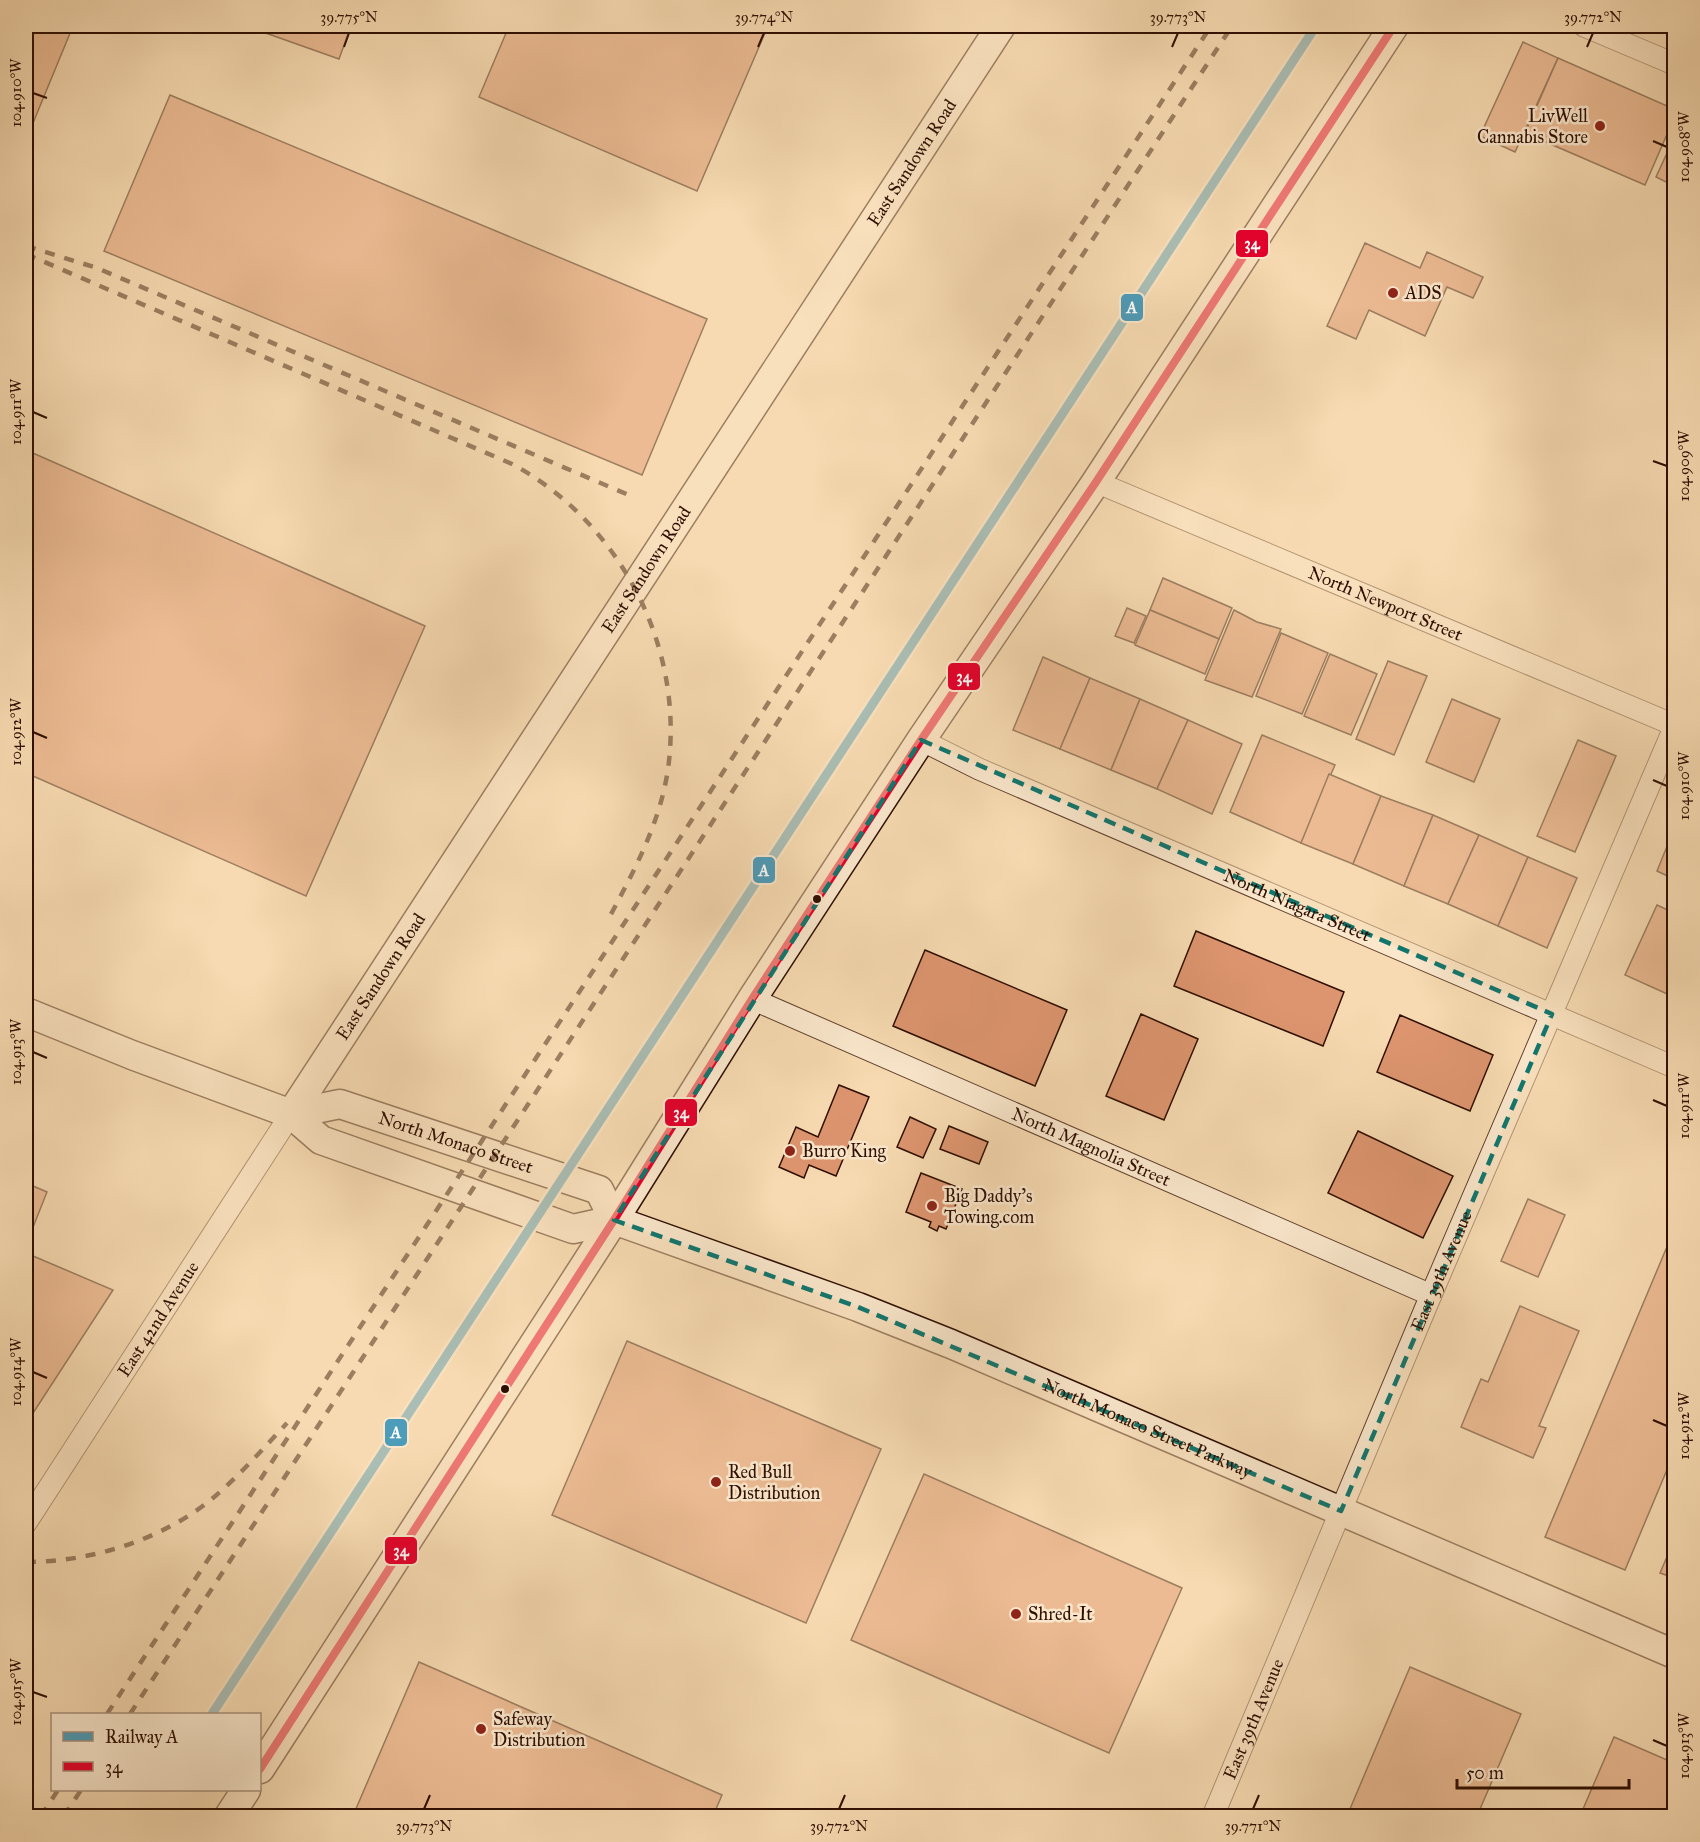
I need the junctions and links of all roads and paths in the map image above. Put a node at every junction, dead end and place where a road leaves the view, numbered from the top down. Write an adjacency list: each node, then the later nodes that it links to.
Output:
1 (1001, 26): 12 (street, East Sandown Road)
2 (1394, 26): 5 (street)
3 (1584, 26): 4 (street)
4 (1674, 63)
5 (1096, 482): 6 (street, North Newport Street); 7 (street)
6 (1674, 727): 10 (street, East 39th Avenue)
7 (921, 740): 8 (street); 10 (street, North Niagara Street)
8 (752, 999): 13 (street); 14 (street, North Magnolia Street)
9 (26, 1012): 12 (street)
10 (1552, 1014): 11 (street, North Niagara Street); 14 (street, East 39th Avenue)
11 (1674, 1067)
12 (291, 1114): 13 (street); 13 (street, North Monaco Street); 16 (street, East 42nd Avenue)
13 (614, 1220): 15 (street, North Monaco Street Parkway); 18 (street)
14 (1431, 1295): 15 (street, East 39th Avenue)
15 (1341, 1511): 17 (street, North Monaco Street Parkway); 21 (street, East 39th Avenue)
16 (26, 1523)
17 (1674, 1654)
18 (261, 1767)
19 (245, 1791): 20 (street)
20 (229, 1816)
21 (1213, 1816)

